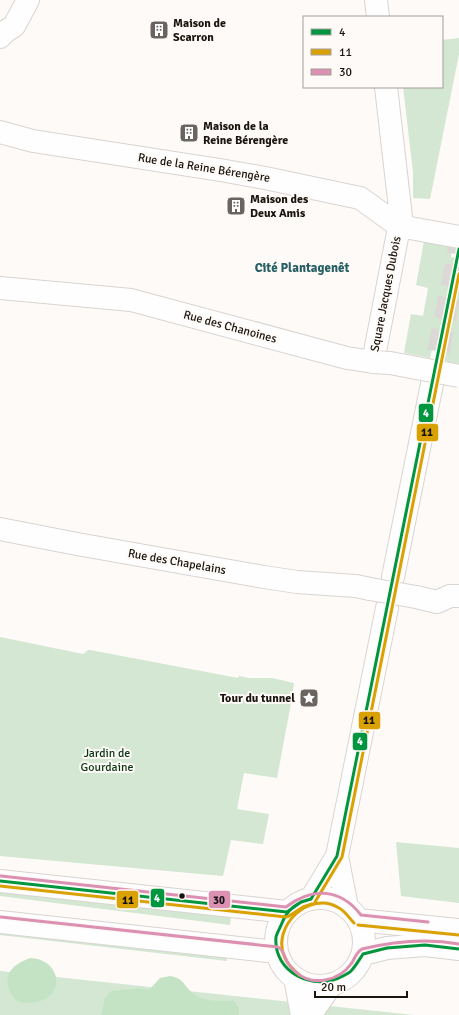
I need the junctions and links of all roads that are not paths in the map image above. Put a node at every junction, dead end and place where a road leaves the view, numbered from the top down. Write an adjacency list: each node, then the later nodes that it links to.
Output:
1 (28, 0): 4 (street)
2 (376, 0): 3 (street)
3 (378, 16)
4 (0, 38)
5 (386, 88): 7 (street, Square Jacques Dubois)
6 (0, 132): 7 (street, Rue de la Reine Bérengère)
7 (399, 226): 8 (street); 10 (street, Square Jacques Dubois)
8 (459, 237)
9 (0, 288): 10 (street, Rue des Chanoines)
10 (373, 362): 11 (street, Rue des Chanoines, bridge)
11 (459, 376)
12 (432, 384): 14 (street)
13 (0, 529): 15 (street, Rue des Chapelains, bridge)
14 (394, 577)
15 (459, 596)
16 (387, 608): 17 (street)
17 (337, 856): 19 (street); 21 (street)
18 (0, 881): 20 (street)
19 (311, 899): 20 (street); 21 (street)
20 (288, 912): 26 (street)
21 (353, 914): 23 (street); 25 (street)
22 (0, 922): 26 (street)
23 (459, 930)
24 (459, 949): 25 (street)
25 (375, 951): 28 (street)
26 (278, 952): 27 (street)
27 (295, 978): 28 (street); 29 (street)
28 (332, 984): 29 (street)
29 (307, 1009)

